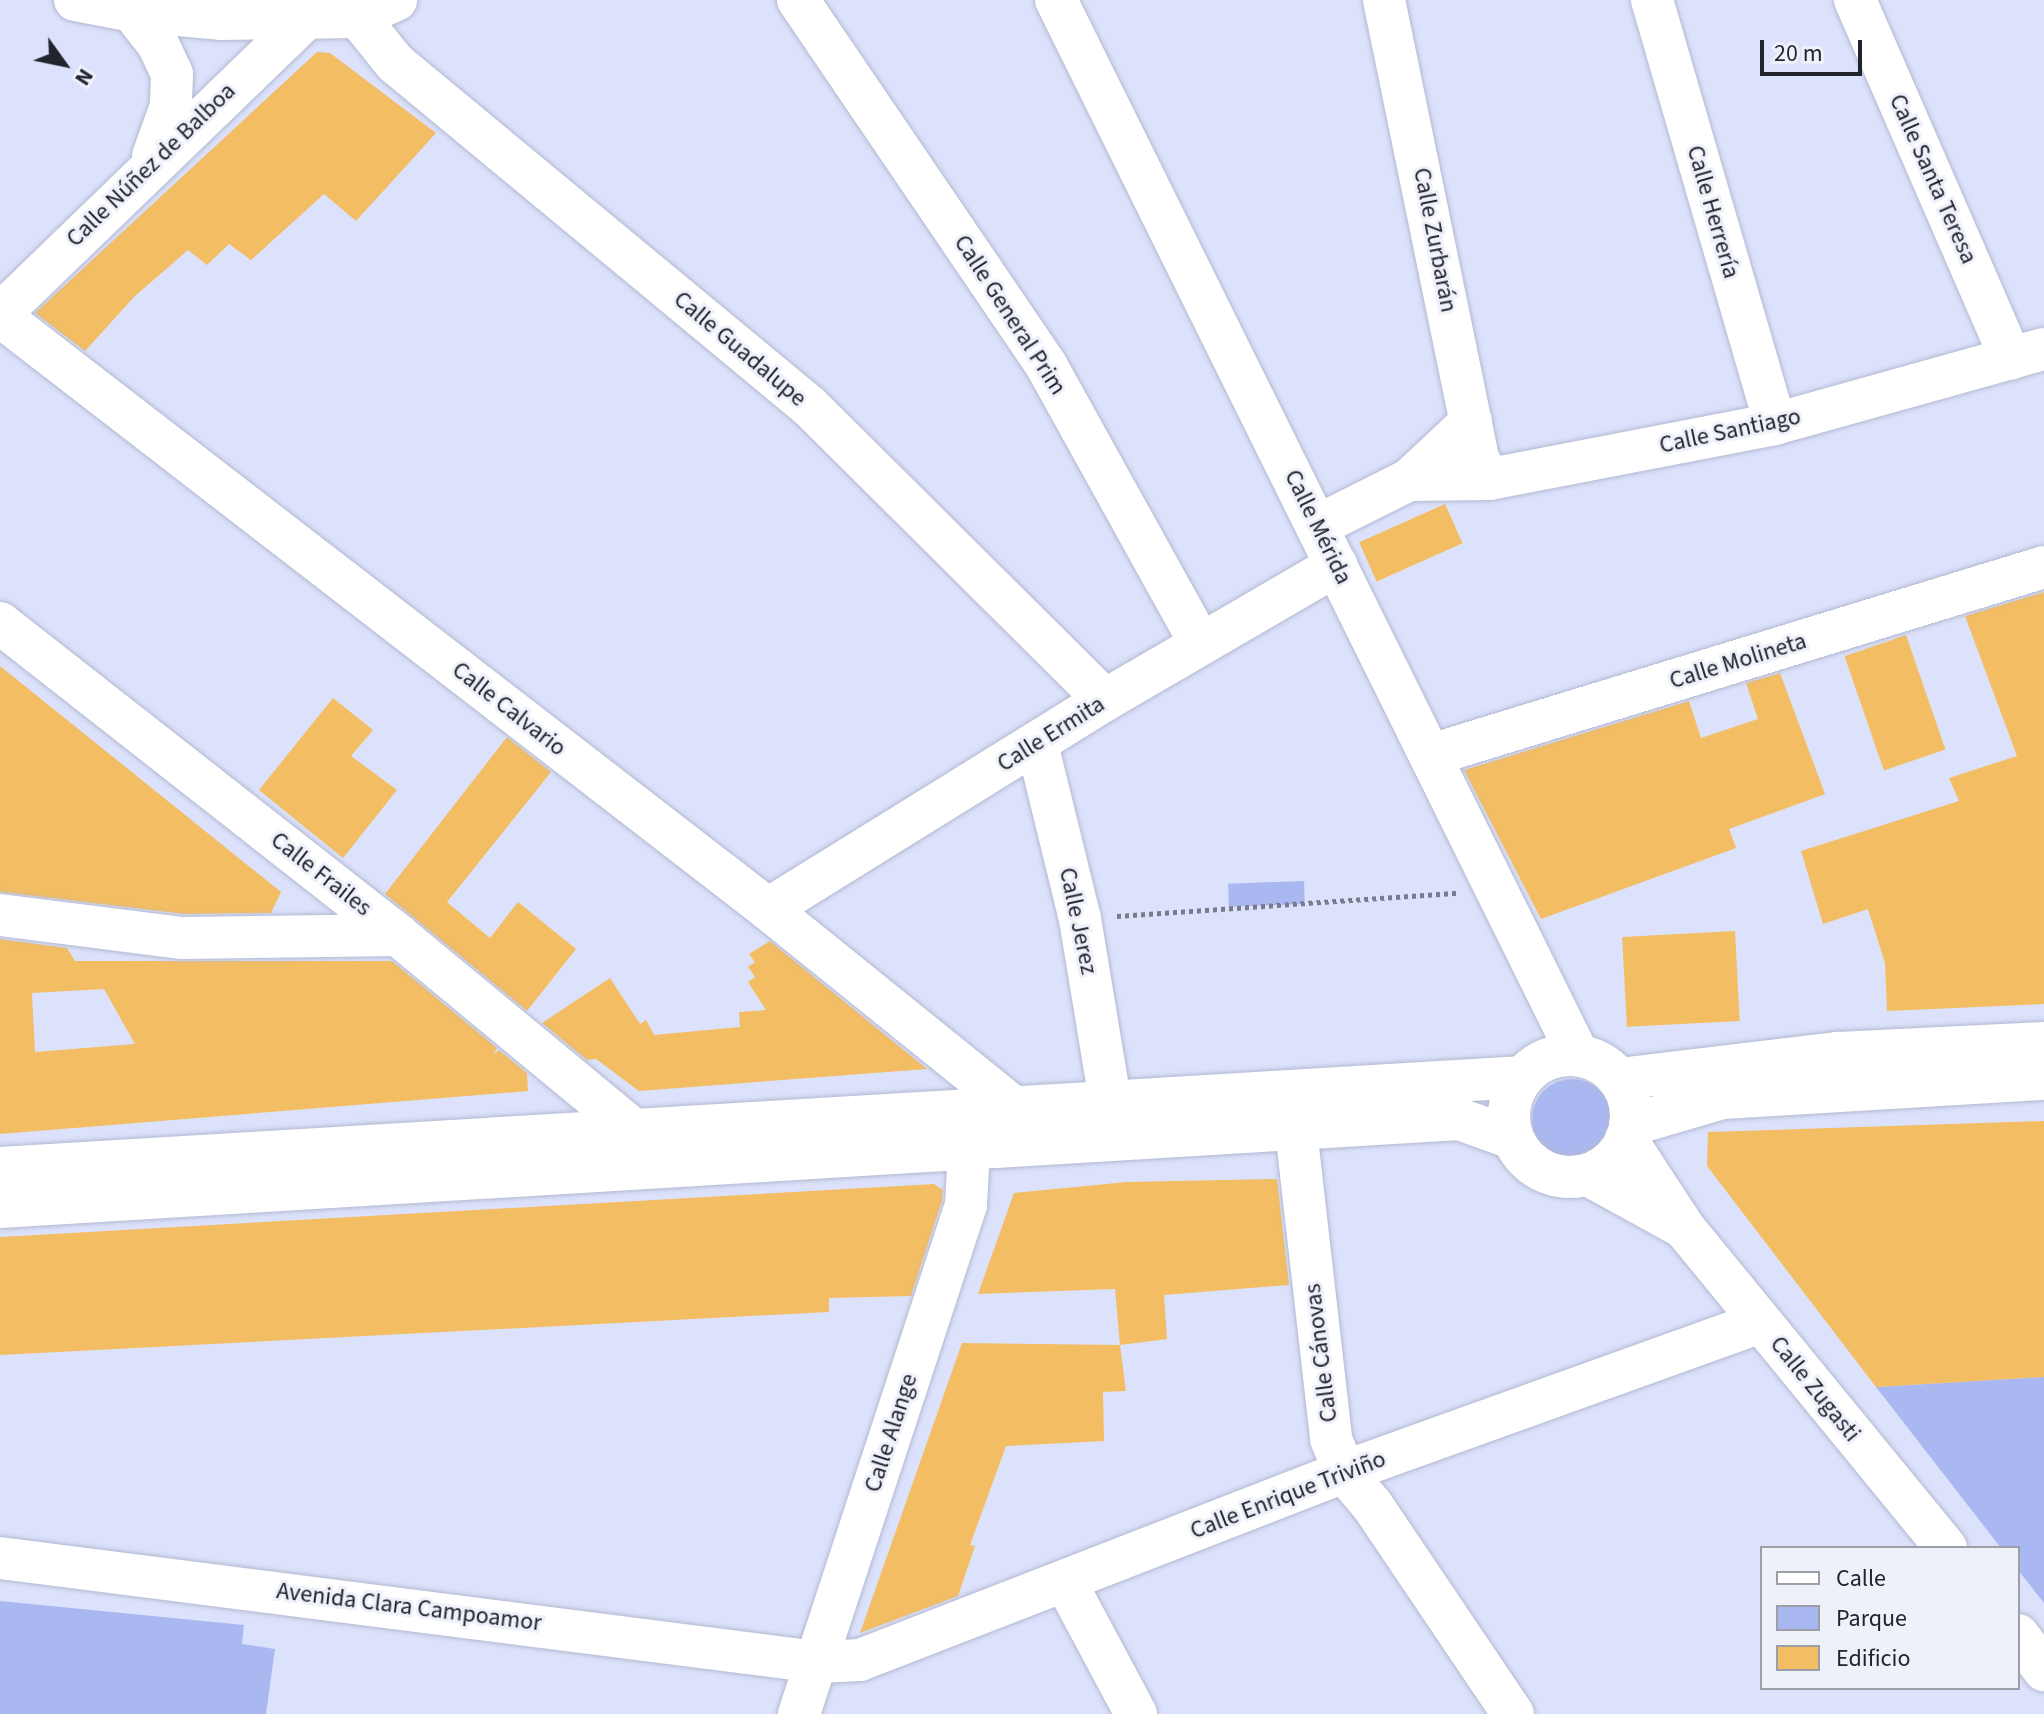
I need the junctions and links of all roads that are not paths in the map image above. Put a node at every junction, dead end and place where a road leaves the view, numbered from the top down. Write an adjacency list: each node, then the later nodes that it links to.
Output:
1 (75, 0): 8 (street)
2 (396, 0): 9 (street)
3 (798, 0): 22 (street, Calle General Prim)
4 (1056, 0): 18 (street, Calle Mérida)
5 (1384, 0): 14 (street, Calle Zurbarán)
6 (1652, 0): 15 (street, Calle Herrería)
7 (1855, 0): 13 (street, Calle Santa Teresa)
8 (132, 11): 10 (street); 11 (street)
9 (358, 17): 10 (street); 23 (street, Calle Guadalupe)
10 (305, 19): 11 (street, Calle Núñez de Balboa)
11 (148, 168): 12 (street, Calle Núñez de Balboa)
12 (0, 315): 26 (street, Calle Calvario)
13 (2028, 354): 15 (street, Calle Santiago)
14 (1471, 422): 16 (street, Calle Zurbarán); 17 (street, Calle Santiago)
15 (1775, 424): 16 (street, Calle Santiago)
16 (1490, 479): 17 (street, Calle Santiago)
17 (1409, 480): 18 (street, Calle Santiago)
18 (1317, 526): 19 (street, Calle Mérida)
19 (1337, 565): 22 (street, Calle Ermita); 25 (street, Calle Mérida)
20 (2044, 567): 25 (street, Calle Molineta)
21 (2, 629): 28 (street, Calle Frailes)
22 (1200, 643): 23 (street, Calle Ermita)
23 (1105, 700): 24 (street, Calle Ermita)
24 (1037, 744): 26 (street, Calle Ermita); 34 (street, Calle Jerez)
25 (1431, 755): 30 (street, Calle Mérida)
26 (768, 909): 35 (street, Calle Calvario)
27 (0, 915): 28 (street)
28 (398, 935): 38 (street, Calle Frailes)
29 (2044, 1043): 32 (street)
30 (1578, 1055): 31 (street); 32 (street)
31 (1522, 1077): 34 (street); 39 (street)
32 (1619, 1079): 37 (street)
33 (2044, 1079): 37 (street)
34 (1110, 1100): 35 (street)
35 (1013, 1107): 38 (street)
36 (1296, 1130): 39 (street); 40 (street); 46 (street, Calle Cánovas)
37 (1628, 1132): 42 (street); 44 (street, Calle Zugasti)
38 (637, 1133): 41 (street)
39 (1512, 1138): 42 (street)
40 (969, 1150): 43 (street); 51 (street, Calle Alange)
41 (0, 1168)
42 (1588, 1175): 44 (street, Calle Zugasti)
43 (0, 1207)
44 (1685, 1229): 45 (street, Calle Zugasti)
45 (1760, 1322): 46 (street, Calle Enrique Triviño); 47 (street, Calle Zugasti)
46 (1344, 1472): 49 (street, Calle Enrique Triviño); 56 (street, Calle Cánovas)
47 (1944, 1546)
48 (0, 1558): 51 (street, Avenida Clara Campoamor)
49 (1065, 1581): 51 (street, Calle Enrique Triviño); 55 (street)
50 (2020, 1638): 52 (street)
51 (806, 1660): 53 (street, Calle Alange); 54 (street, Calle Alange)
52 (2044, 1670)
53 (775, 1714)
54 (799, 1714)
55 (1136, 1714)
56 (1513, 1714)

